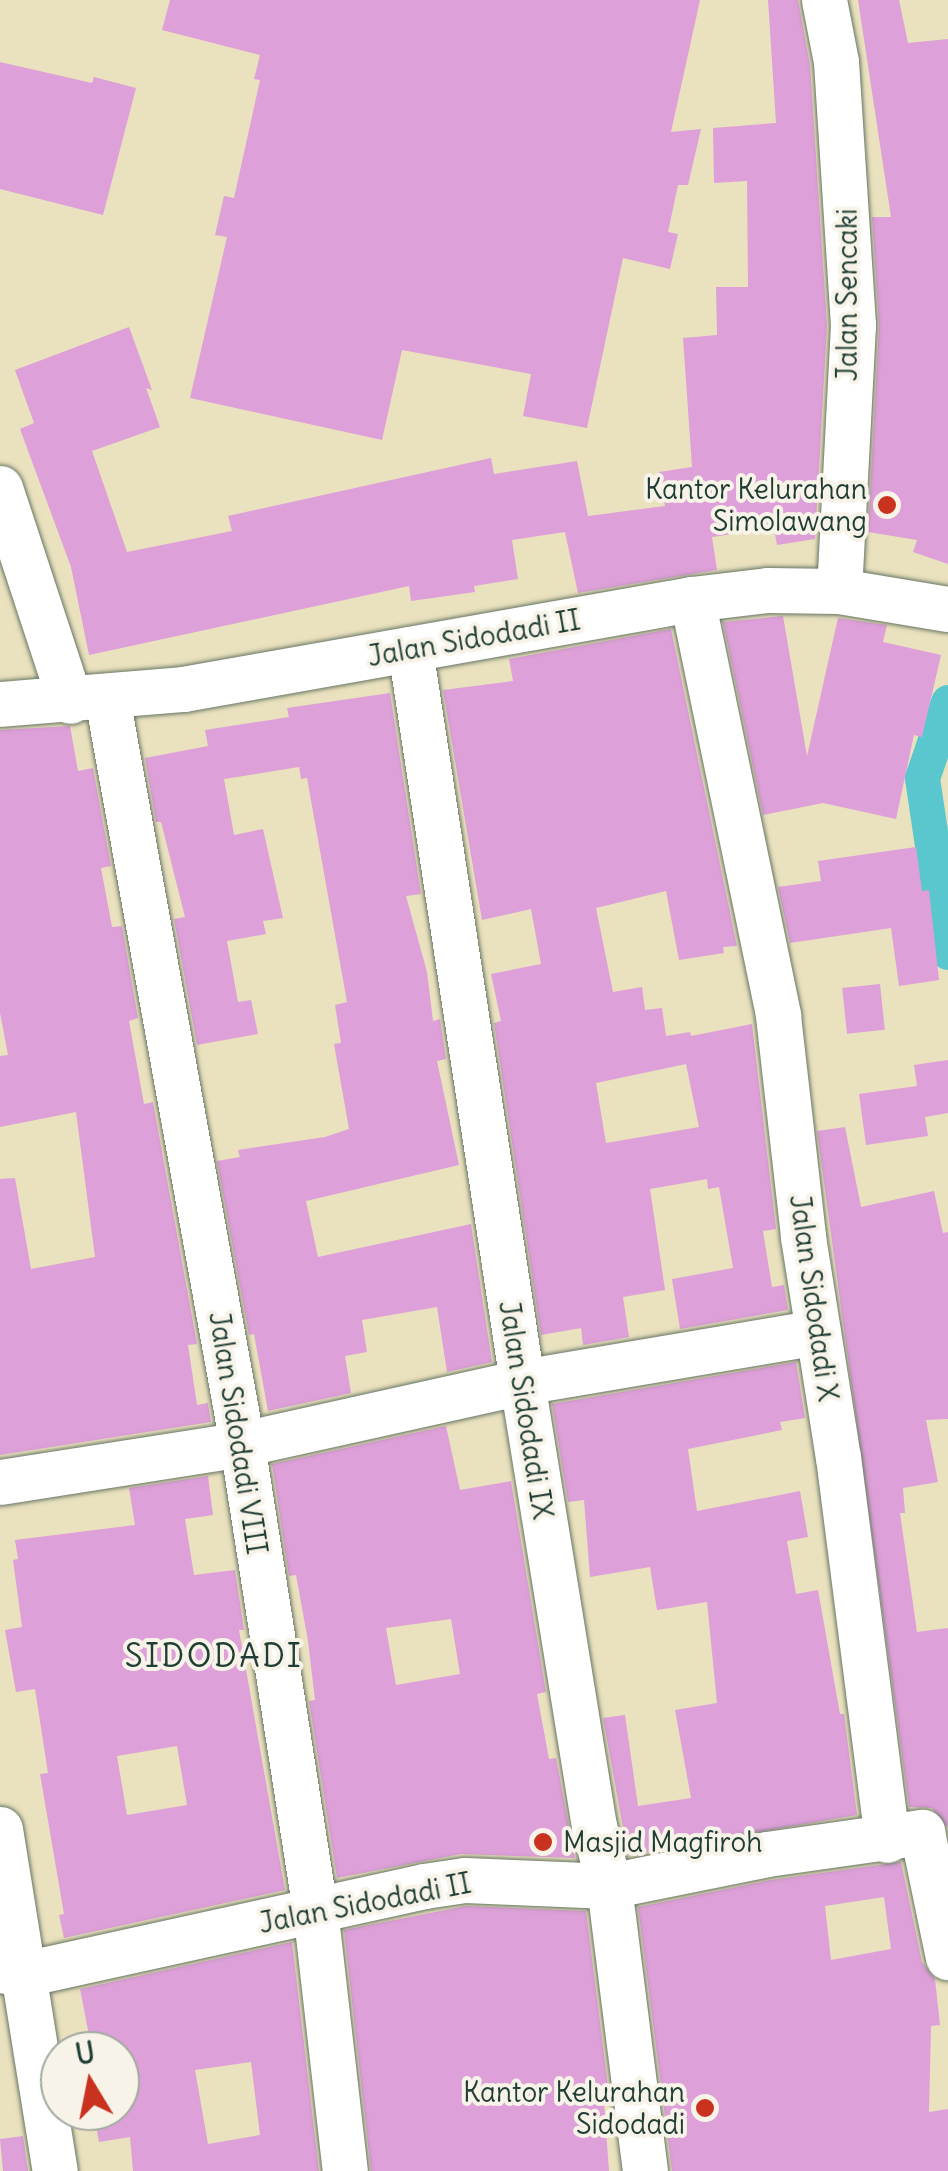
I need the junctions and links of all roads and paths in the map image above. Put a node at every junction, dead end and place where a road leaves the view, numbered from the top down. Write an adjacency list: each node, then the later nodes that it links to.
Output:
1 (824, 0): 3 (street, Jalan Sencaki)
2 (0, 488): 7 (street, Jalan Sidodadi VIII)
3 (840, 591): 4 (street, Jalan Sidodadi II); 5 (street, Jalan Sidodadi II)
4 (692, 599): 6 (street, Jalan Sidodadi II); 9 (street, Jalan Sidodadi X)
5 (948, 609)
6 (410, 649): 7 (street, Jalan Sidodadi II); 10 (street, Jalan Sidodadi IX)
7 (88, 699): 8 (street, Jalan Sidodadi II); 11 (street, Jalan Sidodadi VIII)
8 (0, 704)
9 (818, 1332): 10 (street); 14 (street, Jalan Sidodadi X)
10 (522, 1382): 11 (street); 15 (street, Jalan Sidodadi IX)
11 (242, 1444): 12 (street); 16 (street, Jalan Sidodadi VIII)
12 (0, 1482)
13 (0, 1828): 18 (street)
14 (919, 1833): 15 (street, Jalan Sidodadi II); 17 (street, Jalan Sidodadi X)
15 (609, 1886): 16 (street, Jalan Sidodadi II); 21 (street, Jalan Sidodadi IX)
16 (315, 1908): 18 (street, Jalan Sidodadi II); 20 (street, Jalan Sidodadi VIII)
17 (948, 1957)
18 (12, 1972): 19 (street)
19 (54, 2171)
20 (345, 2171)
21 (644, 2171)

